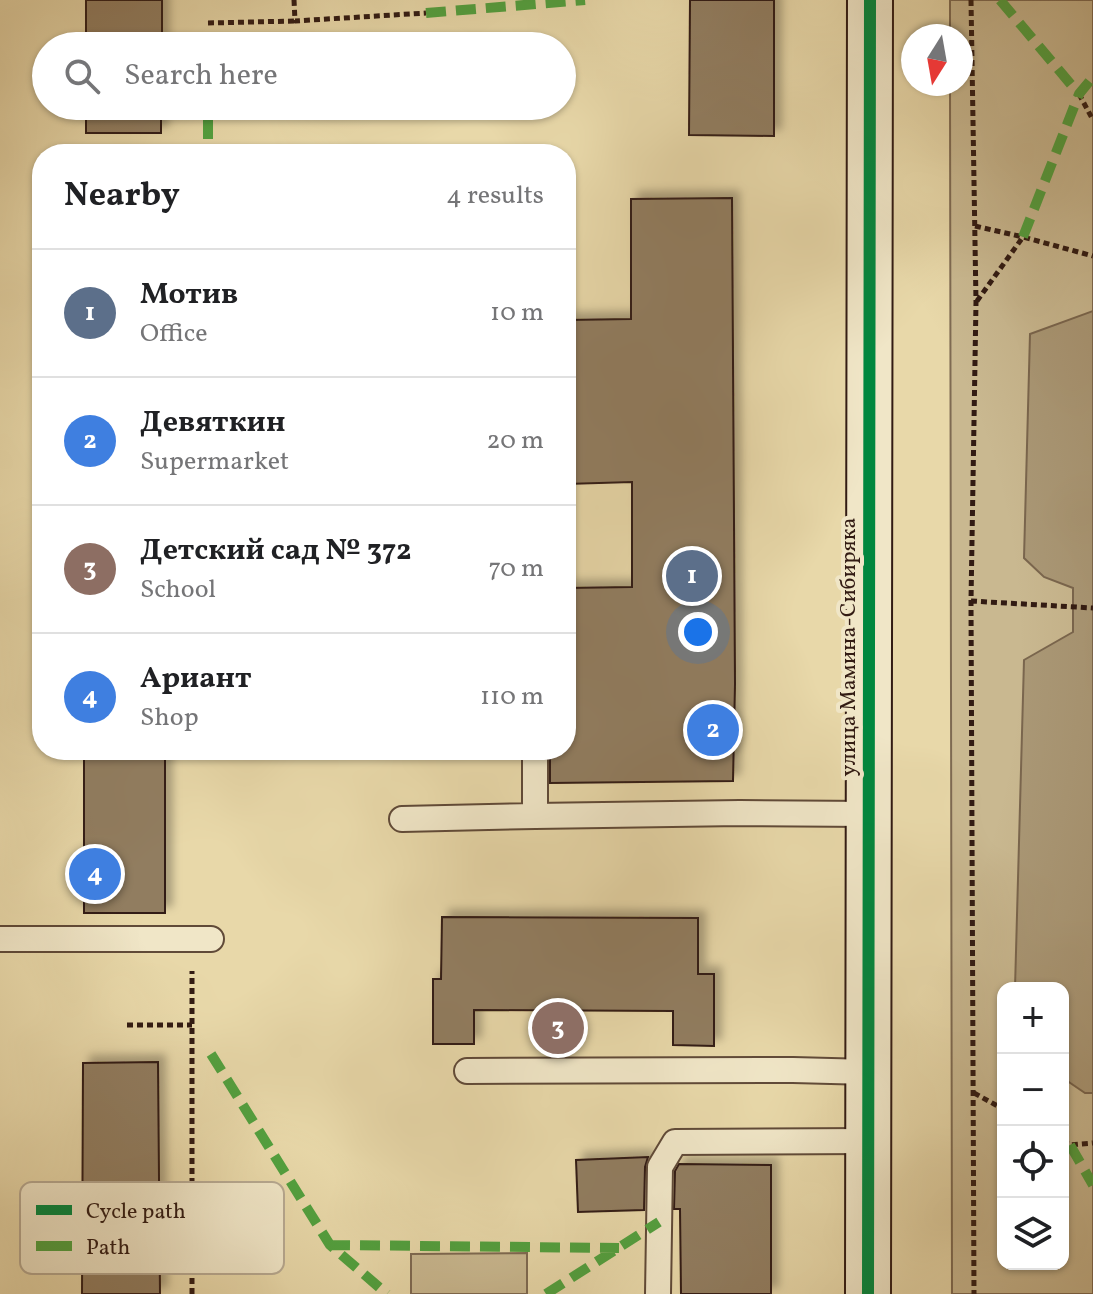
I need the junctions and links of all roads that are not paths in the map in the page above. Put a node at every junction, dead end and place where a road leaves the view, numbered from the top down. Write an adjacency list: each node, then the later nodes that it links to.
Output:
1 (870, 0): 3 (street, улица Мамина-Сибиряка)
2 (535, 760): 4 (lane)
3 (869, 814): 4 (lane); 9 (street, улица Мамина-Сибиряка)
4 (535, 816): 5 (lane)
5 (402, 819)
6 (0, 939): 7 (lane)
7 (211, 939)
8 (467, 1071): 9 (lane)
9 (869, 1072): 10 (street, улица Мамина-Сибиряка)
10 (868, 1141): 11 (lane); 12 (street, улица Мамина-Сибиряка)
11 (658, 1294)
12 (868, 1294)

